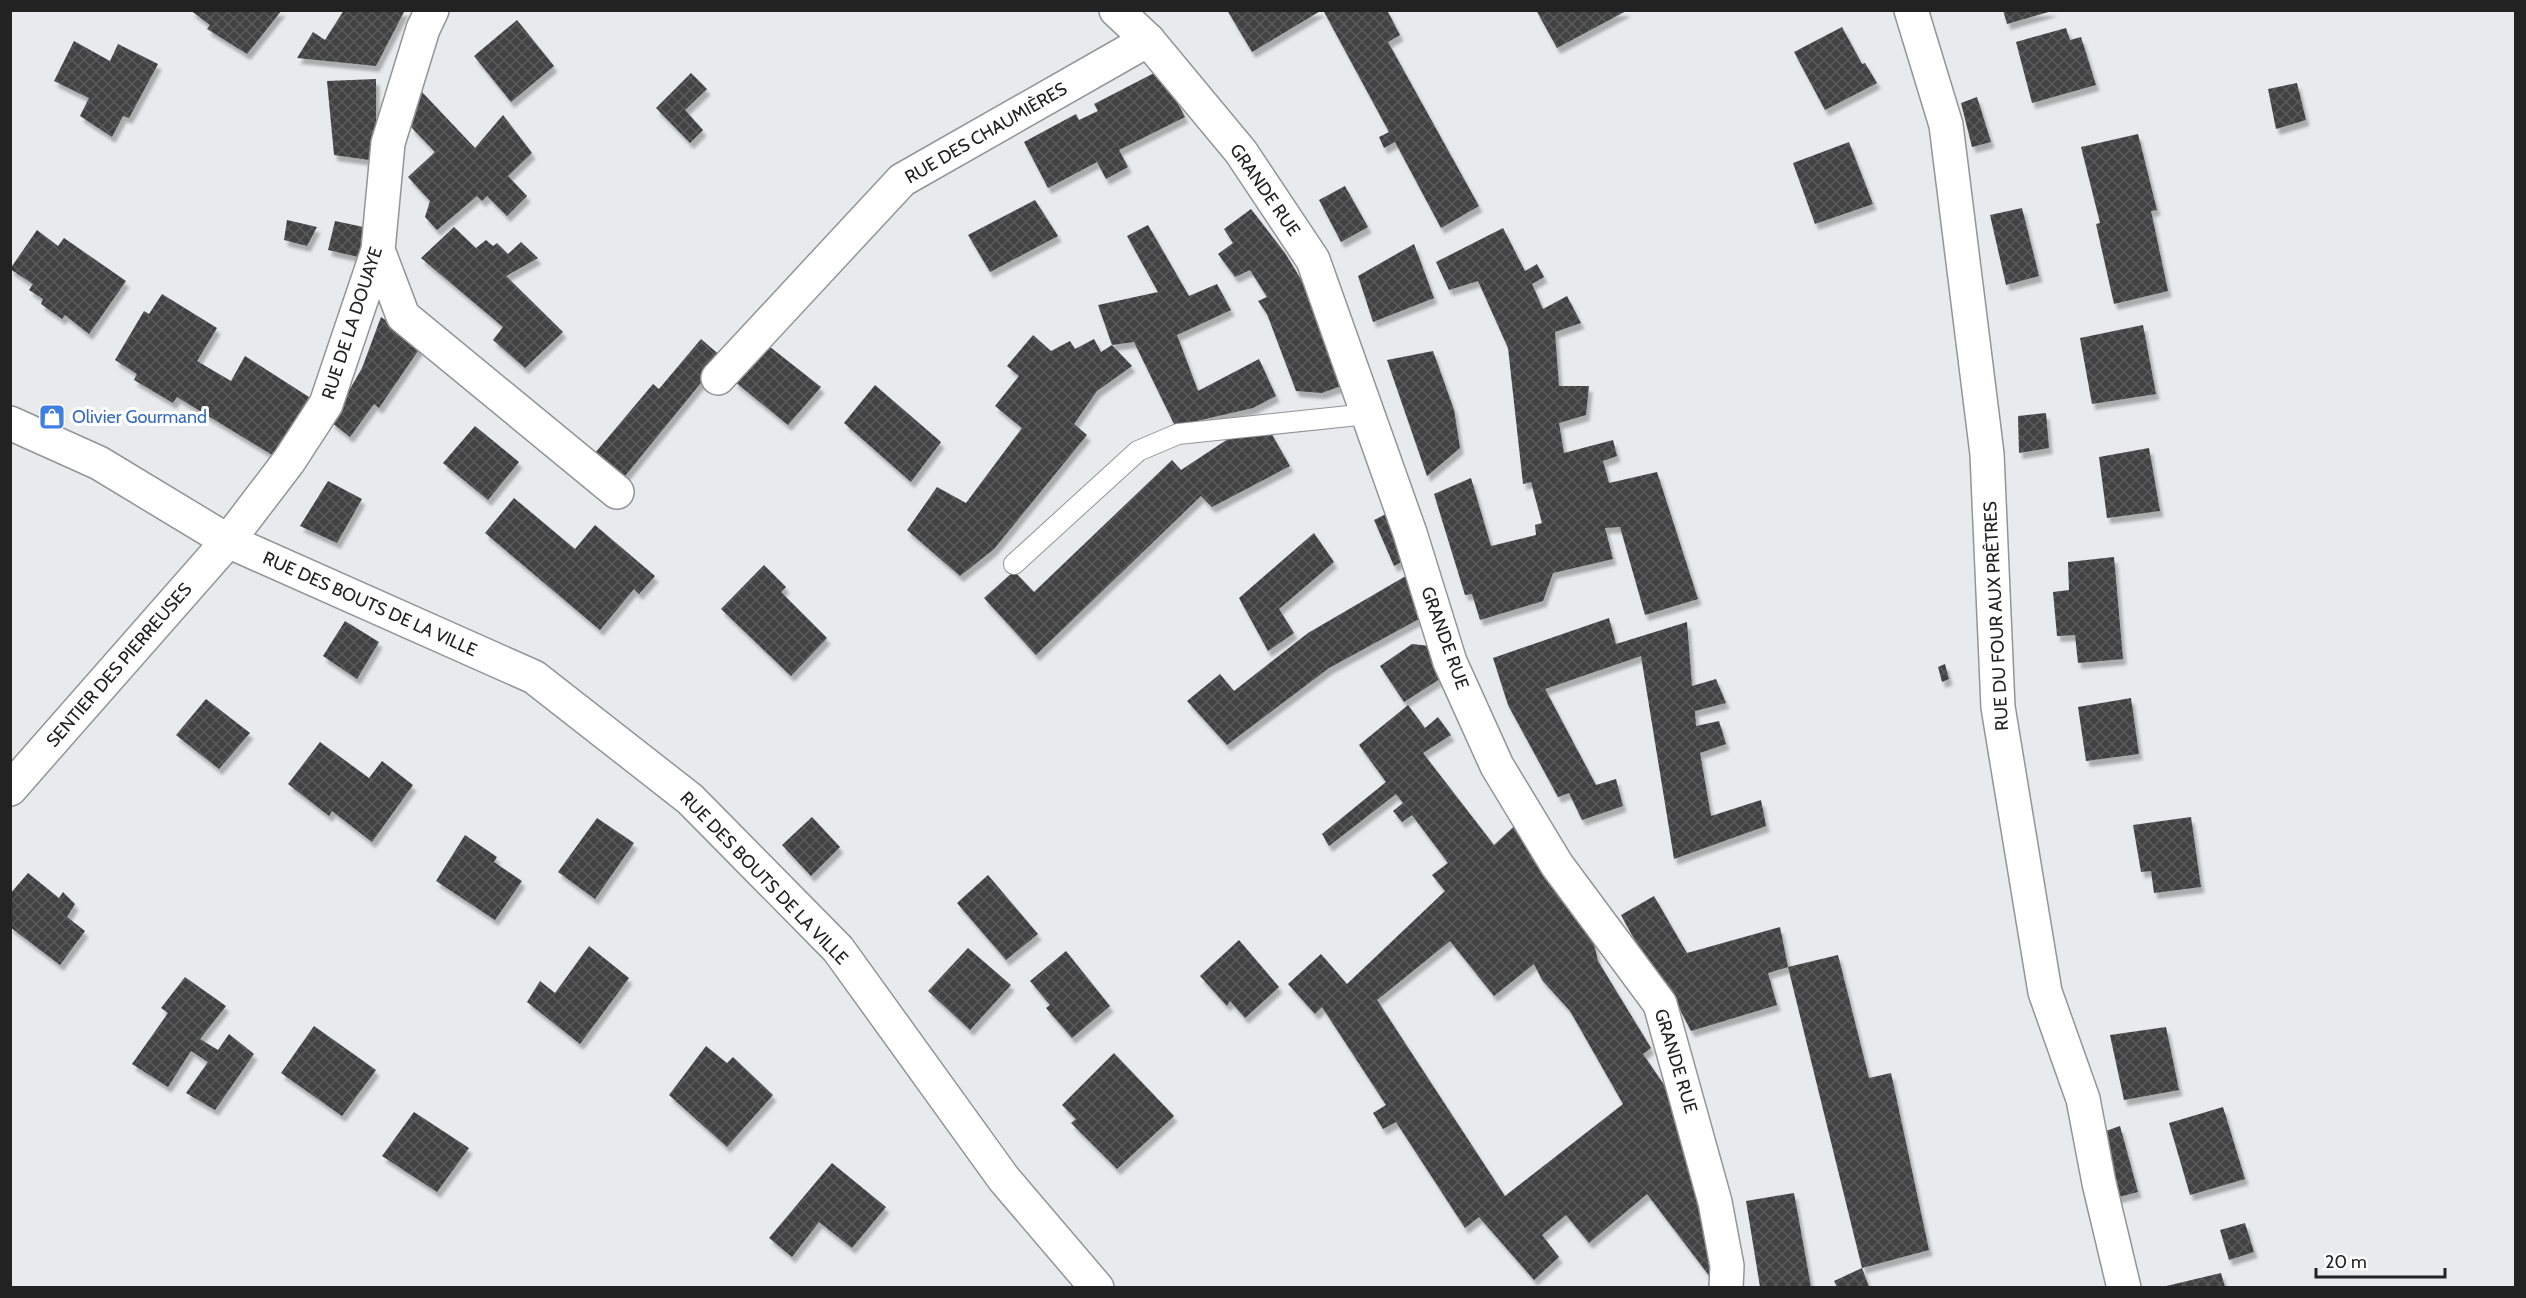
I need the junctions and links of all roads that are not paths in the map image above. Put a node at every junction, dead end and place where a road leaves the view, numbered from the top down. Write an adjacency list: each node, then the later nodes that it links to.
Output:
1 (432, 10): 5 (street, RUE DE LA DOUAYE)
2 (1116, 10): 4 (street, GRANDE RUE)
3 (1911, 10): 15 (street, RUE DU FOUR AUX PRÊTRES)
4 (1148, 40): 6 (street, RUE DES CHAUMIÈRES); 7 (street, GRANDE RUE)
5 (378, 250): 9 (street); 10 (street, RUE DE LA DOUAYE)
6 (718, 378)
7 (1368, 414): 11 (lane); 14 (street, GRANDE RUE)
8 (10, 423): 10 (street, RUE DES BOUTS DE LA VILLE)
9 (617, 492)
10 (228, 541): 12 (street, SENTIER DES PIERREUSES); 13 (street, RUE DES BOUTS DE LA VILLE)
11 (1014, 564)
12 (10, 789)
13 (1097, 1287)
14 (1726, 1287)
15 (2124, 1287)

